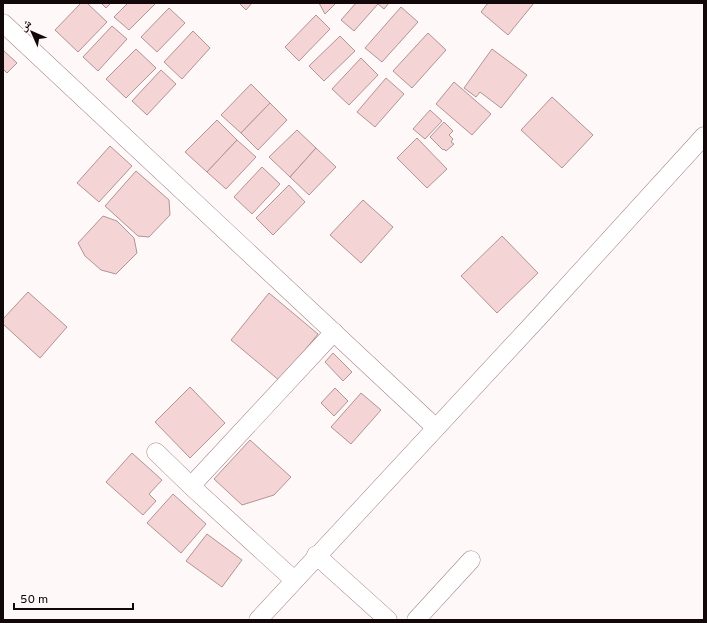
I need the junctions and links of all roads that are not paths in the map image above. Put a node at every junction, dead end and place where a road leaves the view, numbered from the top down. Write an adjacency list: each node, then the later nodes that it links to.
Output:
1 (3, 22): 3 (street)
2 (704, 136): 4 (street)
3 (334, 332): 4 (street); 6 (street)
4 (436, 428): 7 (street)
5 (156, 452): 6 (street)
6 (191, 486): 9 (street)
7 (316, 556): 9 (street); 11 (street)
8 (471, 560): 12 (street)
9 (294, 580): 10 (street)
10 (258, 620)
11 (388, 620)
12 (416, 620)

